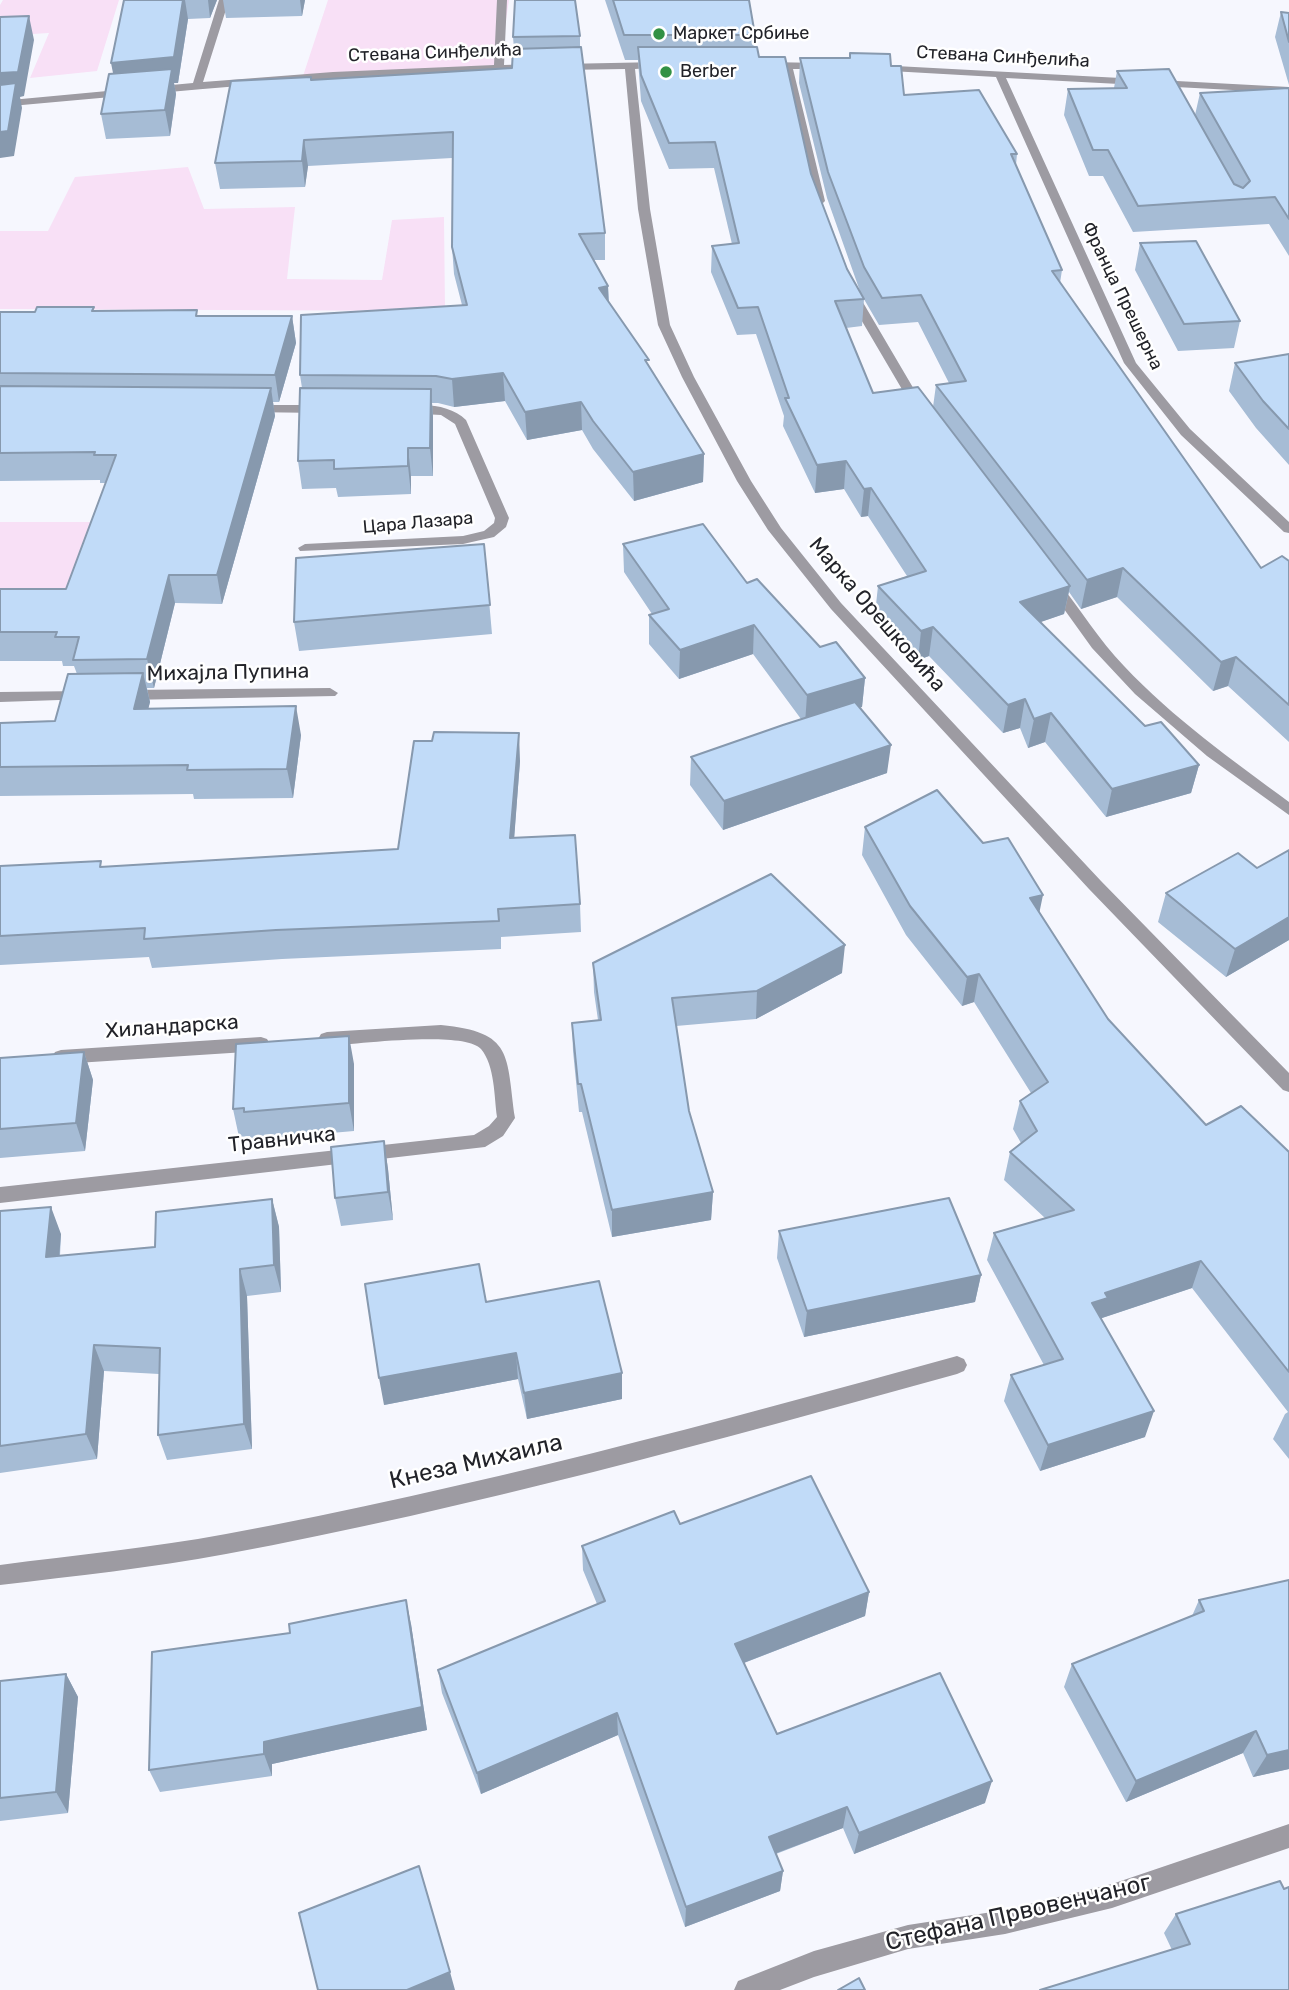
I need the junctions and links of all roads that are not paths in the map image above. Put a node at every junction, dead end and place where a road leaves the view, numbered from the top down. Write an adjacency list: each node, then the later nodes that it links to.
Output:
1 (224, 0): 12 (street)
2 (502, 0): 8 (street)
3 (669, 65): 6 (street, Стевана Синђелића)
4 (748, 65): 5 (street)
5 (787, 65): 7 (street); 16 (street)
6 (630, 66): 8 (street, Стевана Синђелића); 31 (street, Марка Орешковића)
7 (834, 66)
8 (499, 67): 12 (street, Стевана Синђелића)
9 (871, 67): 10 (street, Стевана Синђелића)
10 (1000, 75): 11 (street, Стевана Синђелића); 22 (street, Франца Прешерна)
11 (1166, 82): 13 (street, Стевана Синђелића); 14 (street)
12 (197, 86): 15 (street, Стевана Синђелића)
13 (1289, 90)
14 (1172, 93)
15 (0, 104)
16 (822, 211)
17 (849, 284): 21 (street)
18 (233, 408): 19 (street)
19 (342, 409)
20 (397, 410): 23 (street, Цара Лазара)
21 (924, 416)
22 (1289, 528)
23 (305, 548)
24 (1046, 575): 27 (street)
25 (330, 693): 26 (street, Михајла Пупина)
26 (0, 697)
27 (1289, 810)
28 (303, 1041): 32 (street, Травничка)
29 (275, 1043): 30 (street, Хиландарска)
30 (41, 1058)
31 (1289, 1085)
32 (0, 1195)
33 (957, 1366): 34 (street, Кнеза Михаила)
34 (0, 1575)
35 (1289, 1836): 36 (street, Стефана Првовенчаног)
36 (747, 1990)

